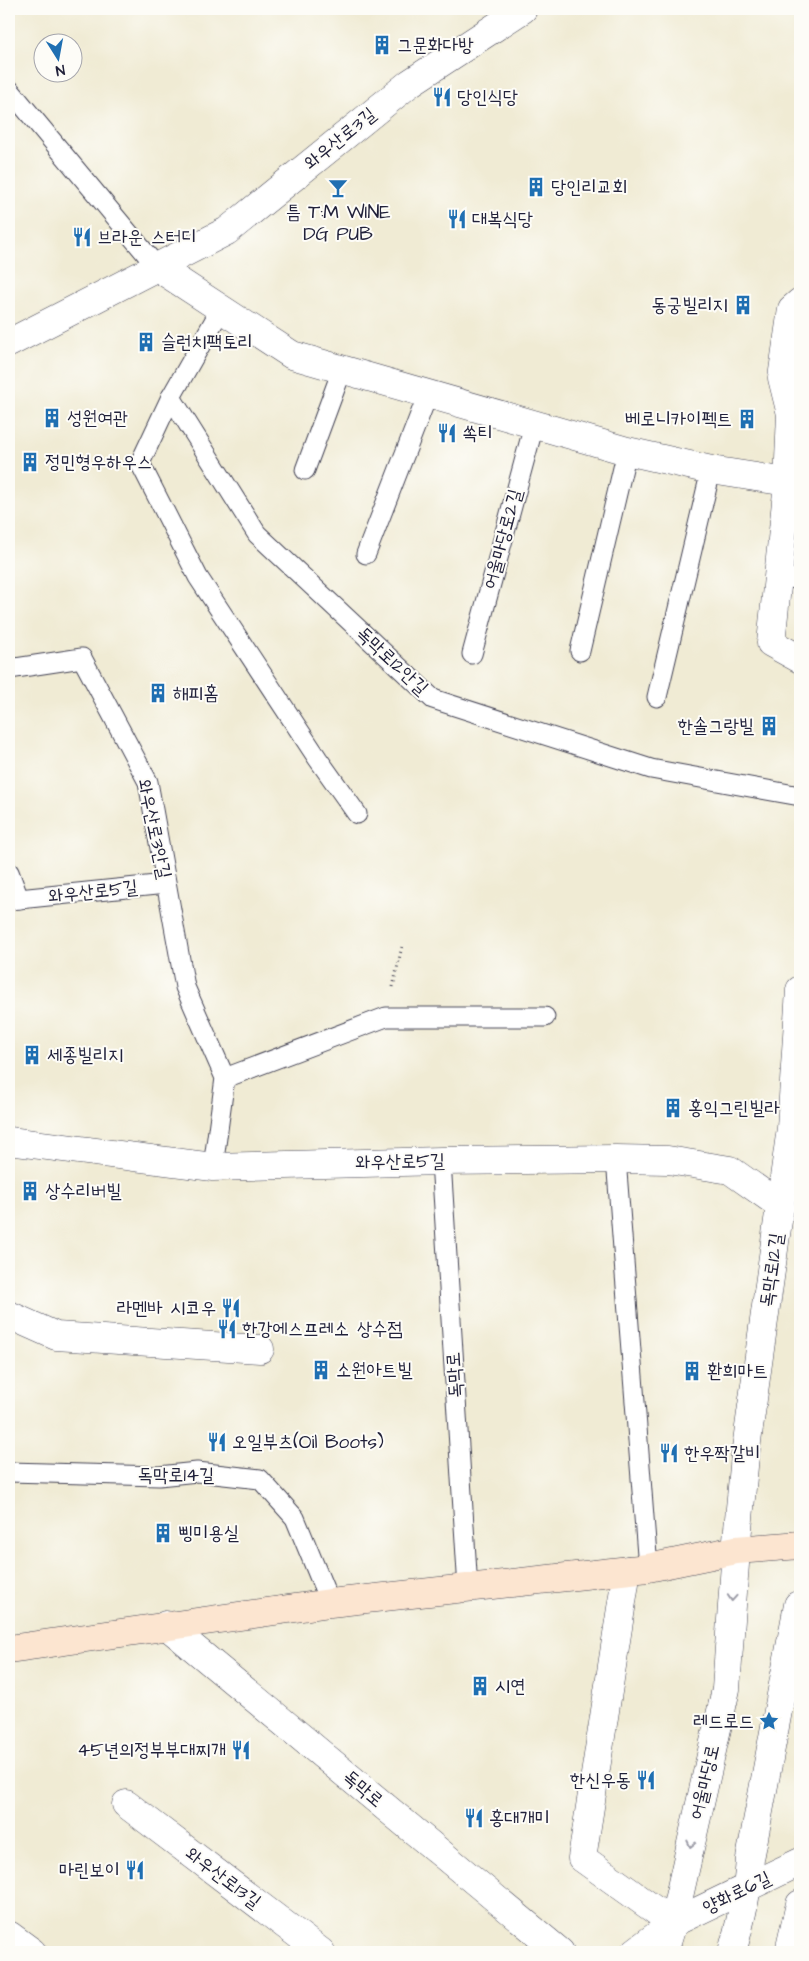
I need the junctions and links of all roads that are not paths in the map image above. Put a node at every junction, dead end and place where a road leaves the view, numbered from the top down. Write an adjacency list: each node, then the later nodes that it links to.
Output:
1 (522, 9): 3 (street, 와우산로3길)
2 (9, 89): 3 (lane)
3 (157, 267): 5 (street); 6 (street, 와우산로3길)
4 (800, 302): 14 (street)
5 (221, 308): 7 (street); 9 (lane)
6 (9, 343)
7 (342, 370): 8 (street); 12 (lane)
8 (428, 394): 10 (street); 15 (lane)
9 (171, 397): 22 (lane, 독막로12안길); 23 (lane)
10 (534, 425): 11 (street); 18 (lane, 어울마당로2길)
11 (627, 451): 13 (street); 17 (lane)
12 (305, 470)
13 (711, 470): 14 (street); 21 (lane)
14 (794, 484): 16 (street)
15 (366, 554)
16 (788, 578): 19 (street)
17 (580, 651)
18 (472, 654)
19 (800, 659)
20 (9, 669): 25 (lane, 와우산로3안길)
21 (657, 697)
22 (800, 796)
23 (357, 814)
24 (9, 872): 26 (lane, 와우산로5길)
25 (166, 884): 26 (lane, 와우산로5길); 29 (lane, 와우산로3안길)
26 (14, 899)
27 (800, 990): 30 (street, 독막로12길)
28 (545, 1017): 29 (lane)
29 (224, 1078): 34 (lane)
30 (796, 1129): 35 (street, 독막로12길)
31 (9, 1141): 34 (street, 와우산로5길)
32 (616, 1159): 33 (street, 와우산로5길); 35 (street, 와우산로5길); 41 (lane)
33 (441, 1161): 34 (street, 와우산로5길); 42 (lane, 독막로)
34 (213, 1167)
35 (781, 1206): 40 (street, 독막로12길)
36 (9, 1315): 37 (street)
37 (260, 1349)
38 (9, 1472): 43 (lane, 독막로14길)
39 (800, 1545): 40 (main road)
40 (736, 1550): 41 (main road); 51 (street, 어울마당로, one-way to 51)
41 (637, 1569): 42 (main road); 51 (street)
42 (468, 1589): 43 (main road)
43 (330, 1603): 45 (main road)
44 (798, 1605): 49 (street)
45 (166, 1625): 46 (main road); 55 (street, 독막로)
46 (9, 1649)
47 (126, 1804): 54 (street, 와우산로13길)
48 (800, 1862): 49 (street, 양화로6길)
49 (748, 1887): 51 (street, 양화로6길); 58 (street)
50 (800, 1904): 59 (street)
51 (673, 1923): 56 (street); 57 (street, 어울마당로)
52 (9, 1935): 53 (street)
53 (32, 1952)
54 (321, 1952)
55 (560, 1952)
56 (635, 1952)
57 (664, 1952)
58 (732, 1952)
59 (789, 1952)

